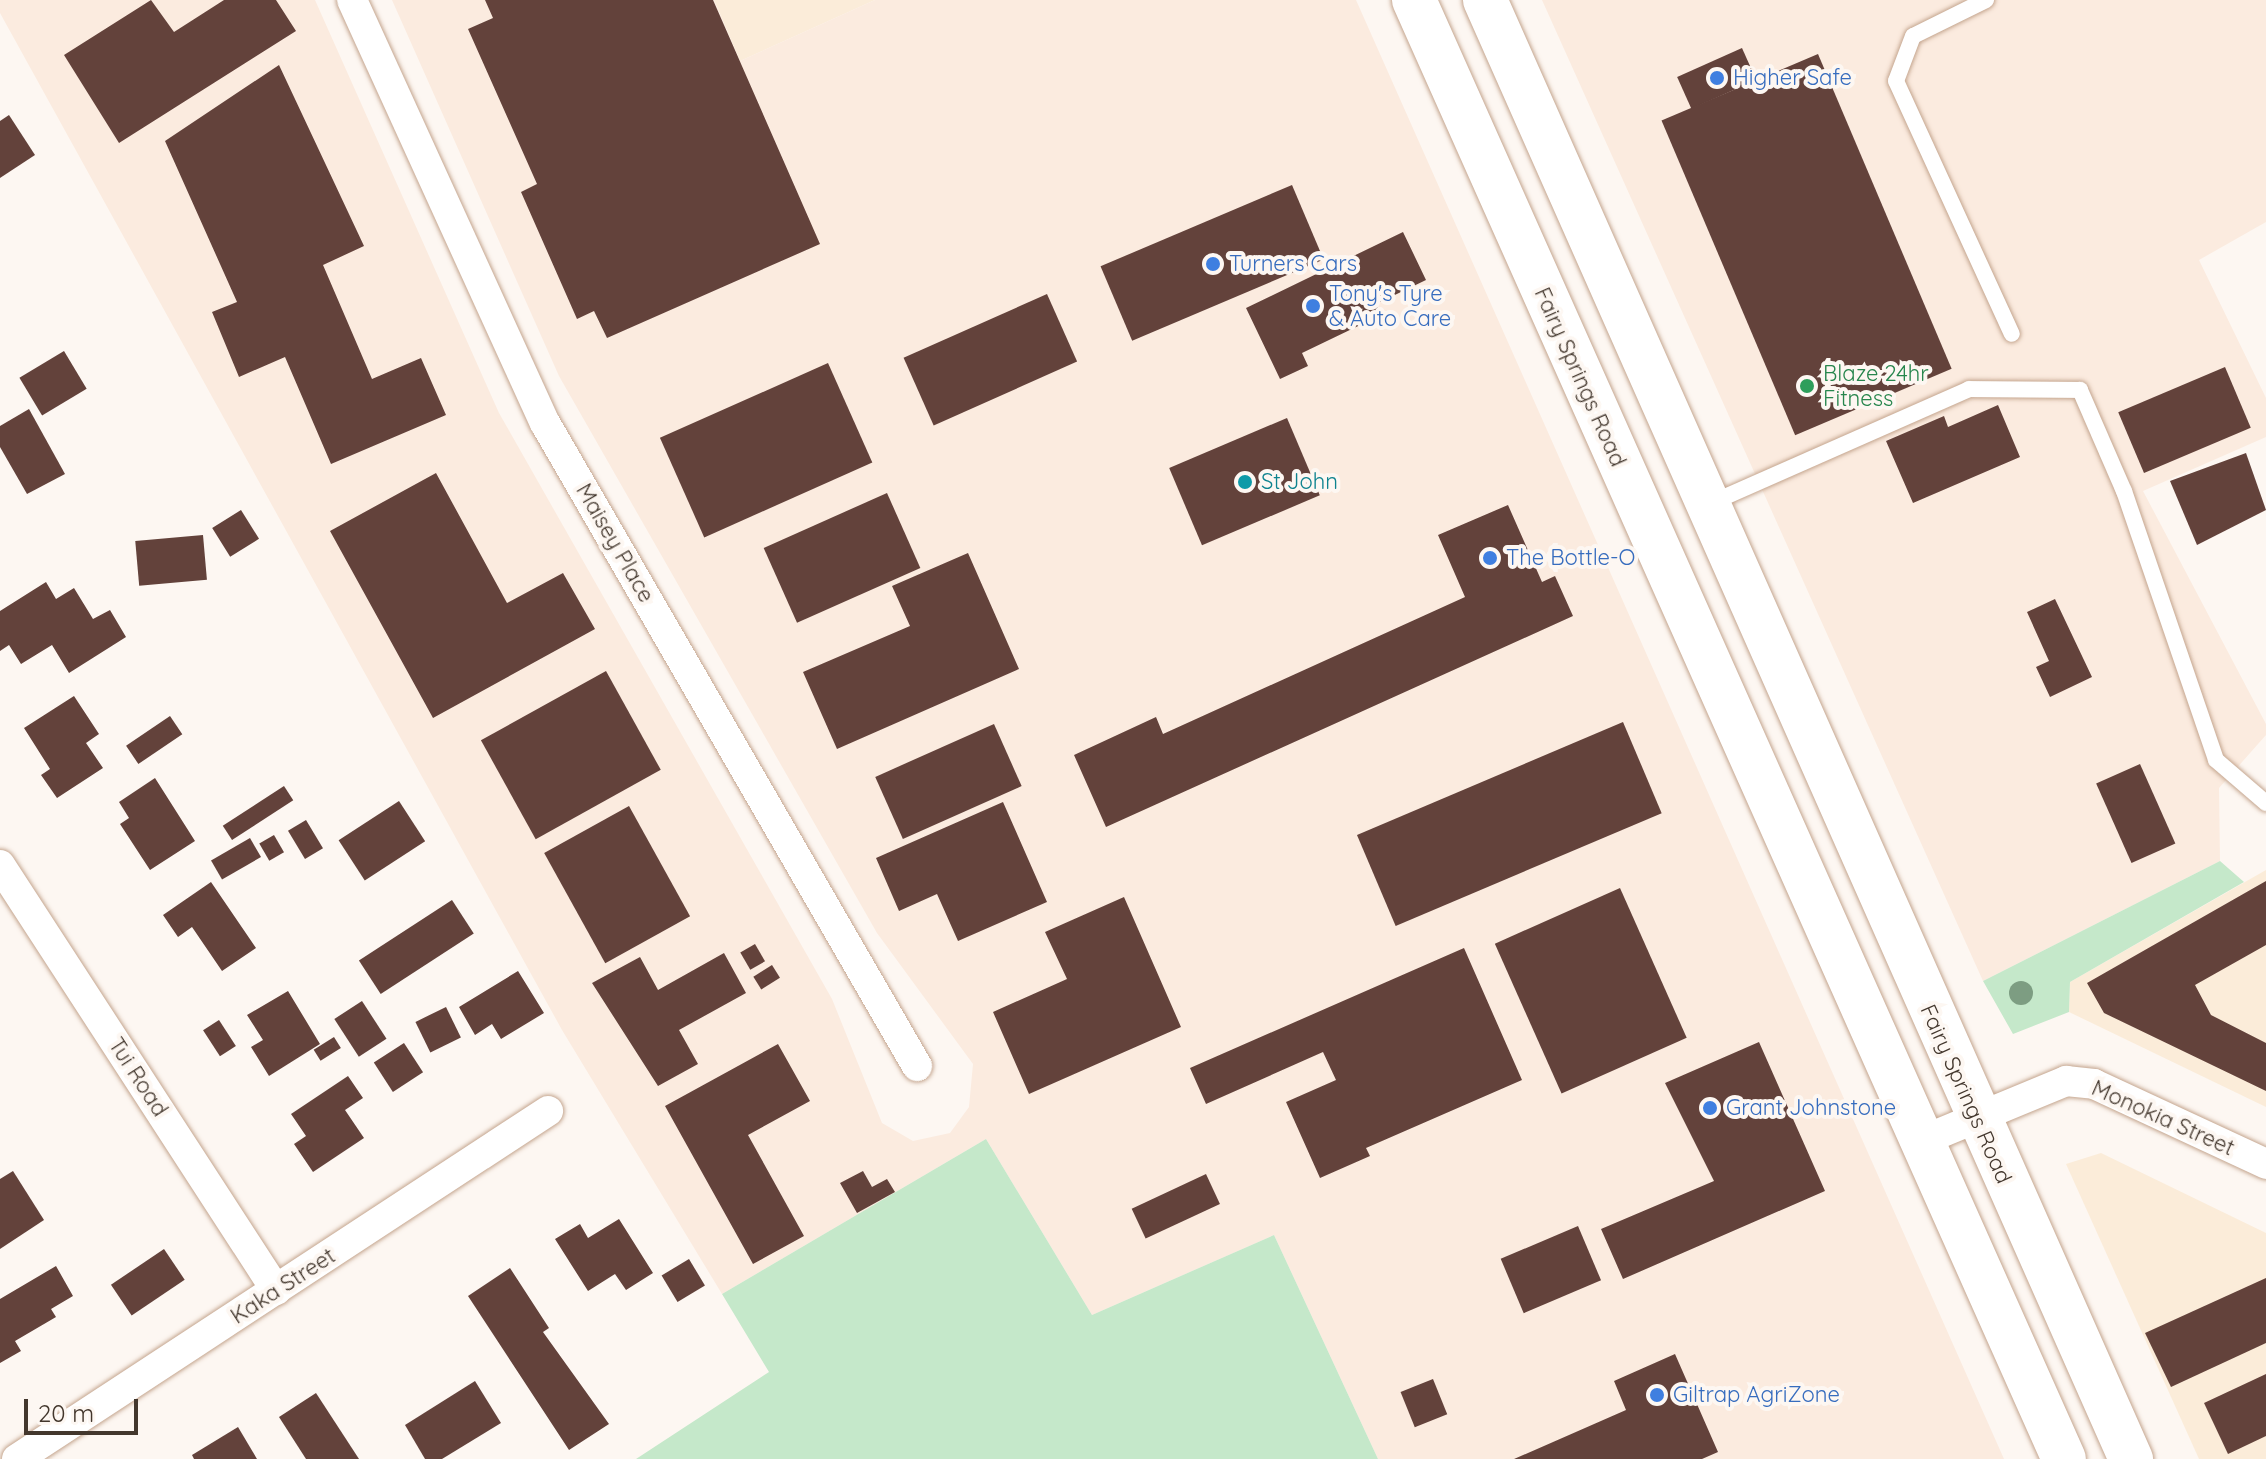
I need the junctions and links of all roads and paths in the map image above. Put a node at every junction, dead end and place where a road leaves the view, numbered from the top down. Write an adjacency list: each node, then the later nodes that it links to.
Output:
1 (352, 0): 11 (street, Maisey Place)
2 (1414, 0): 8 (highway, Fairy Springs Road)
3 (1485, 0): 6 (highway, Fairy Springs Road)
4 (1986, 0): 5 (lane)
5 (2012, 334)
6 (1707, 505): 7 (highway, Fairy Springs Road); 9 (lane)
7 (1805, 727): 8 (highway); 13 (highway, Fairy Springs Road)
8 (1746, 754): 14 (highway, Fairy Springs Road)
9 (2266, 803)
10 (0, 865): 16 (street, Tui Road)
11 (917, 1066)
12 (548, 1111): 16 (street, Kaka Street)
13 (1975, 1115): 14 (street, Monokia Street); 15 (street, Monokia Street); 19 (highway, Fairy Springs Road)
14 (1926, 1139): 18 (highway, Fairy Springs Road)
15 (2266, 1164)
16 (276, 1290): 17 (street, Kaka Street)
17 (17, 1459)
18 (2064, 1459)
19 (2131, 1459)

